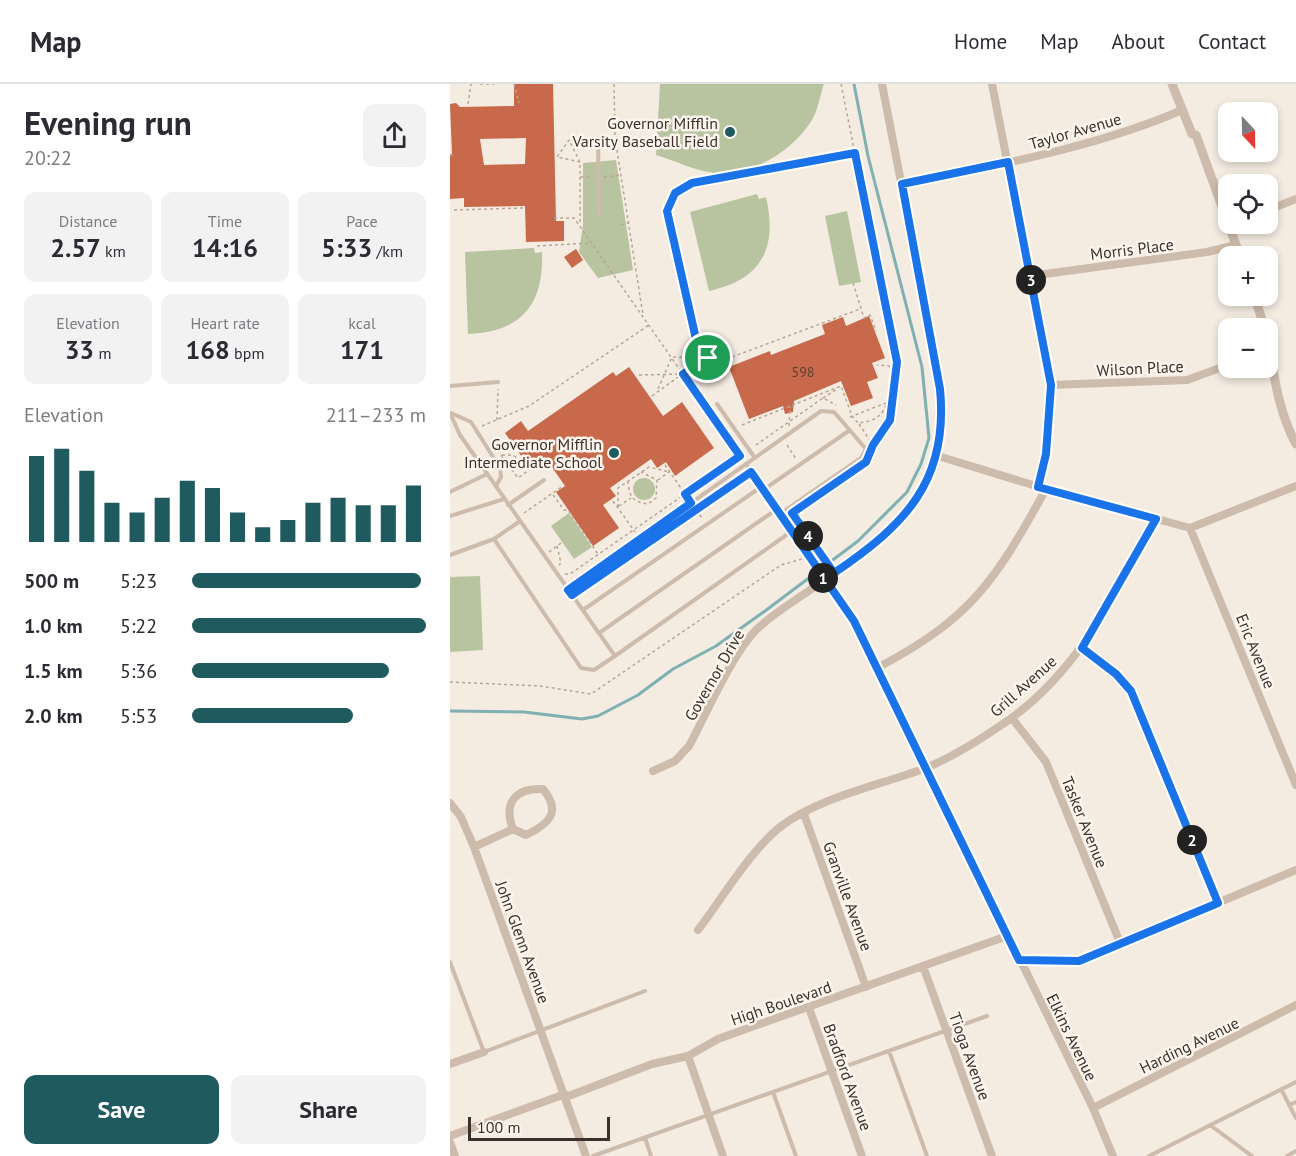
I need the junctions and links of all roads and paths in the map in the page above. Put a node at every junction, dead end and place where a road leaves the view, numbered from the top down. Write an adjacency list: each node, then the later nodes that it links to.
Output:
1 (471, 84): 11 (path)
2 (480, 84): 3 (path)
3 (494, 84)
4 (514, 84): 10 (path)
5 (614, 84): 25 (path)
6 (842, 84): 14 (path)
7 (882, 84): 17 (street, Governor Drive)
8 (992, 84): 16 (street)
9 (1172, 84): 12 (street)
10 (519, 103)
11 (468, 104)
12 (1182, 110): 16 (street, Taylor Avenue); 18 (street)
13 (598, 139): 23 (lane)
14 (855, 153): 39 (path); 63 (path)
15 (580, 162): 15 (path); 26 (path)
16 (1008, 162): 17 (street, Taylor Avenue); 32 (street)
17 (902, 184): 67 (street, Governor Drive)
18 (1218, 190)
19 (1296, 199): 20 (street)
20 (1278, 206)
21 (523, 208): 22 (path)
22 (454, 210)
23 (599, 215)
24 (554, 219): 26 (path)
25 (629, 223): 27 (path); 35 (path)
26 (579, 225): 29 (path)
27 (621, 225)
28 (1234, 234): 30 (street)
29 (592, 243): 31 (path); 35 (path)
30 (1236, 245): 32 (street, Morris Place)
31 (537, 246)
32 (1030, 276): 47 (street)
33 (853, 283): 34 (path)
34 (860, 309): 37 (path); 40 (path)
35 (643, 315): 36 (path)
36 (650, 325): 38 (path); 56 (path)
37 (876, 332)
38 (672, 357): 39 (path); 42 (path); 43 (path)
39 (690, 357): 40 (path); 43 (path)
40 (708, 358): 43 (path)
41 (1218, 369): 47 (street, Wilson Place)
42 (664, 374): 43 (path); 44 (path); 50 (path)
43 (683, 374): 50 (path); 87 (path)
44 (639, 375)
45 (1273, 378): 62 (street)
46 (498, 382): 48 (lane); 56 (path)
47 (1051, 385): 84 (street)
48 (450, 386)
49 (841, 386): 52 (path)
50 (657, 392): 51 (path)
51 (652, 396)
52 (823, 398)
53 (886, 403): 55 (path)
54 (717, 404): 68 (lane)
55 (852, 416)
56 (497, 420): 58 (path)
57 (858, 423): 63 (path)
58 (482, 426): 59 (path); 61 (path)
59 (475, 429): 76 (lane); 80 (lane)
60 (850, 430): 68 (lane); 83 (lane); 97 (lane)
61 (486, 434)
62 (1296, 444)
63 (873, 445): 65 (path)
64 (496, 449): 66 (path)
65 (870, 454)
66 (501, 455): 72 (path); 72 (path)
67 (938, 456): 84 (street); 114 (street, Governor Drive)
68 (755, 458): 70 (lane)
69 (543, 460): 72 (path)
70 (746, 464): 75 (lane); 91 (lane)
71 (665, 465): 74 (path)
72 (530, 470)
73 (641, 472): 74 (path); 78 (path); 79 (path)
74 (669, 472): 78 (path); 87 (path)
75 (751, 472): 83 (lane); 95 (path)
76 (487, 474): 80 (lane); 85 (lane)
77 (544, 480): 92 (lane)
78 (657, 480): 88 (path)
79 (628, 481): 88 (path); 93 (path)
80 (496, 486): 89 (lane)
81 (563, 486): 86 (path)
82 (1296, 486): 103 (street)
83 (762, 488): 94 (lane); 102 (lane)
84 (1042, 488): 100 (street); 122 (street)
85 (450, 492)
86 (552, 494): 98 (path); 112 (path)
87 (685, 494): 104 (path)
88 (631, 498): 93 (path)
89 (504, 499): 92 (lane); 99 (lane)
90 (613, 501): 93 (path)
91 (691, 503): 95 (path); 107 (lane)
92 (508, 504): 101 (lane)
93 (618, 507): 104 (path)
94 (777, 509): 97 (lane); 119 (lane)
95 (696, 510): 102 (path); 109 (path)
96 (792, 513): 114 (path)
97 (780, 514): 105 (lane)
98 (522, 515)
99 (450, 516)
100 (1156, 519): 103 (street); 120 (street, Grill Avenue)
101 (520, 521): 106 (lane); 117 (lane)
102 (706, 525): 118 (lane)
103 (1190, 528): 126 (street, Eric Avenue)
104 (634, 530): 107 (path); 112 (path)
105 (792, 531): 116 (lane); 121 (lane)
106 (494, 539): 113 (lane); 121 (lane)
107 (640, 539): 109 (path); 117 (lane)
108 (561, 543): 110 (path)
109 (645, 545): 111 (path)
110 (557, 546): 110 (path)
111 (636, 551)
112 (598, 554): 115 (path)
113 (450, 555)
114 (834, 573): 116 (street, Governor Drive)
115 (564, 574)
116 (825, 580): 122 (street, Elkins Avenue); 125 (street, Governor Drive)
117 (568, 590): 118 (lane)
118 (583, 610): 119 (lane)
119 (599, 633): 121 (lane)
120 (1082, 648): 123 (street, Grill Avenue); 132 (street)
121 (615, 656)
122 (877, 668): 124 (street, Elkins Avenue)
123 (1012, 718): 124 (street, Grill Avenue); 135 (street, Tasker Avenue)
124 (926, 768): 128 (street, Grill Avenue); 134 (street, Elkins Avenue)
125 (653, 771)
126 (1296, 785)
127 (450, 803): 130 (street, John Glenn Avenue)
128 (804, 814): 133 (street, Grill Avenue); 139 (street, Granville Avenue)
129 (513, 829): 129 (street); 130 (street)
130 (474, 847): 145 (street, John Glenn Avenue)
131 (1296, 870): 132 (street)
132 (1218, 903): 135 (street)
133 (698, 930)
134 (1007, 936): 136 (street, Elkins Avenue); 138 (street, High Boulevard)
135 (1121, 945): 136 (street)
136 (1019, 960): 157 (street, Elkins Avenue)
137 (450, 962): 147 (lane)
138 (923, 966): 139 (street, High Boulevard); 144 (street, Tioga Avenue)
139 (866, 987): 142 (street, High Boulevard)
140 (645, 991): 145 (lane)
141 (1296, 1005): 157 (street, Harding Avenue)
142 (809, 1008): 148 (street, High Boulevard); 150 (street, Bradford Avenue)
143 (987, 1016): 144 (lane)
144 (946, 1030): 146 (lane); 173 (street, Tioga Avenue)
145 (540, 1031): 147 (lane); 154 (street, John Glenn Avenue)
146 (889, 1051): 150 (lane); 172 (lane)
147 (484, 1052): 149 (street)
148 (688, 1056): 154 (street, High Boulevard); 158 (street)
149 (450, 1064)
150 (831, 1071): 153 (lane); 171 (street, Bradford Avenue)
151 (1296, 1082): 152 (lane)
152 (1281, 1089): 156 (lane); 160 (lane)
153 (773, 1092): 158 (lane); 170 (lane)
154 (565, 1095): 161 (street, High Boulevard); 166 (street, John Glenn Avenue)
155 (1296, 1102): 156 (lane)
156 (1289, 1105): 159 (lane)
157 (1093, 1108): 174 (street, Elkins Avenue)
158 (709, 1115): 162 (lane); 169 (street)
159 (1296, 1118)
160 (1210, 1125): 175 (lane); 176 (lane)
161 (450, 1136)
162 (645, 1138): 167 (lane); 168 (lane)
163 (450, 1142): 165 (street)
164 (1296, 1151): 177 (lane)
165 (455, 1156)
166 (586, 1156)
167 (593, 1156)
168 (651, 1156)
169 (723, 1156)
170 (796, 1156)
171 (862, 1156)
172 (927, 1156)
173 (992, 1156)
174 (1112, 1156)
175 (1149, 1156)
176 (1252, 1156)
177 (1287, 1156)

